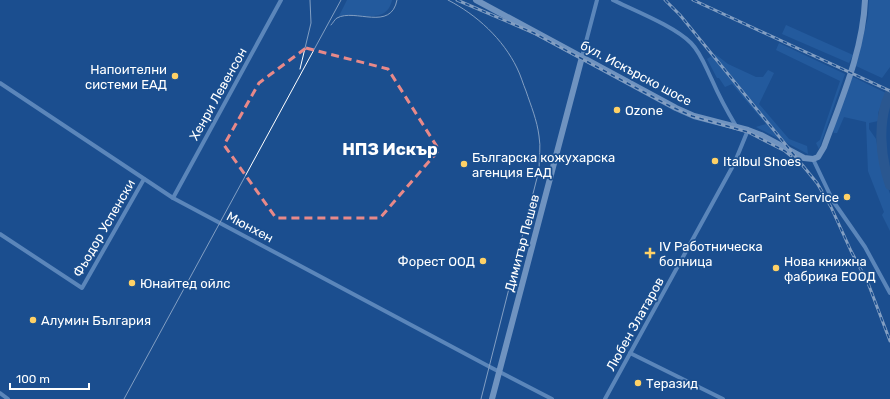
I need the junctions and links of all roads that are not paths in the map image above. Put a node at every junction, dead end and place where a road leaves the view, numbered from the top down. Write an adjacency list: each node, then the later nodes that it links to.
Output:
1 (281, 0): 12 (street, Хенри Левенсон)
2 (476, 0): 6 (main road, бул. Искърско шосе)
3 (597, 0): 6 (street, Димитър Пешев)
4 (613, 0): 8 (street)
5 (865, 0): 10 (main road)
6 (582, 57): 8 (main road, бул. Искърско шосе); 16 (main road, Димитър Пешев)
7 (0, 83): 11 (street, Мюнхен)
8 (736, 126): 9 (main road, бул. Искърско шосе)
9 (748, 130): 10 (main road, бул. Искърско шосе); 15 (street, Любен Златаров)
10 (813, 159): 14 (street)
11 (144, 179): 12 (street, Мюнхен); 13 (street, Фьодор Успенски)
12 (173, 198): 16 (street, Мюнхен)
13 (0, 234)
14 (890, 293)
15 (630, 353): 21 (street, Любен Златаров); 22 (street)
16 (499, 372): 19 (main road, Димитър Пешев); 20 (street)
17 (0, 393): 18 (street)
18 (8, 399)
19 (492, 399)
20 (552, 399)
21 (605, 399)
22 (723, 399)

